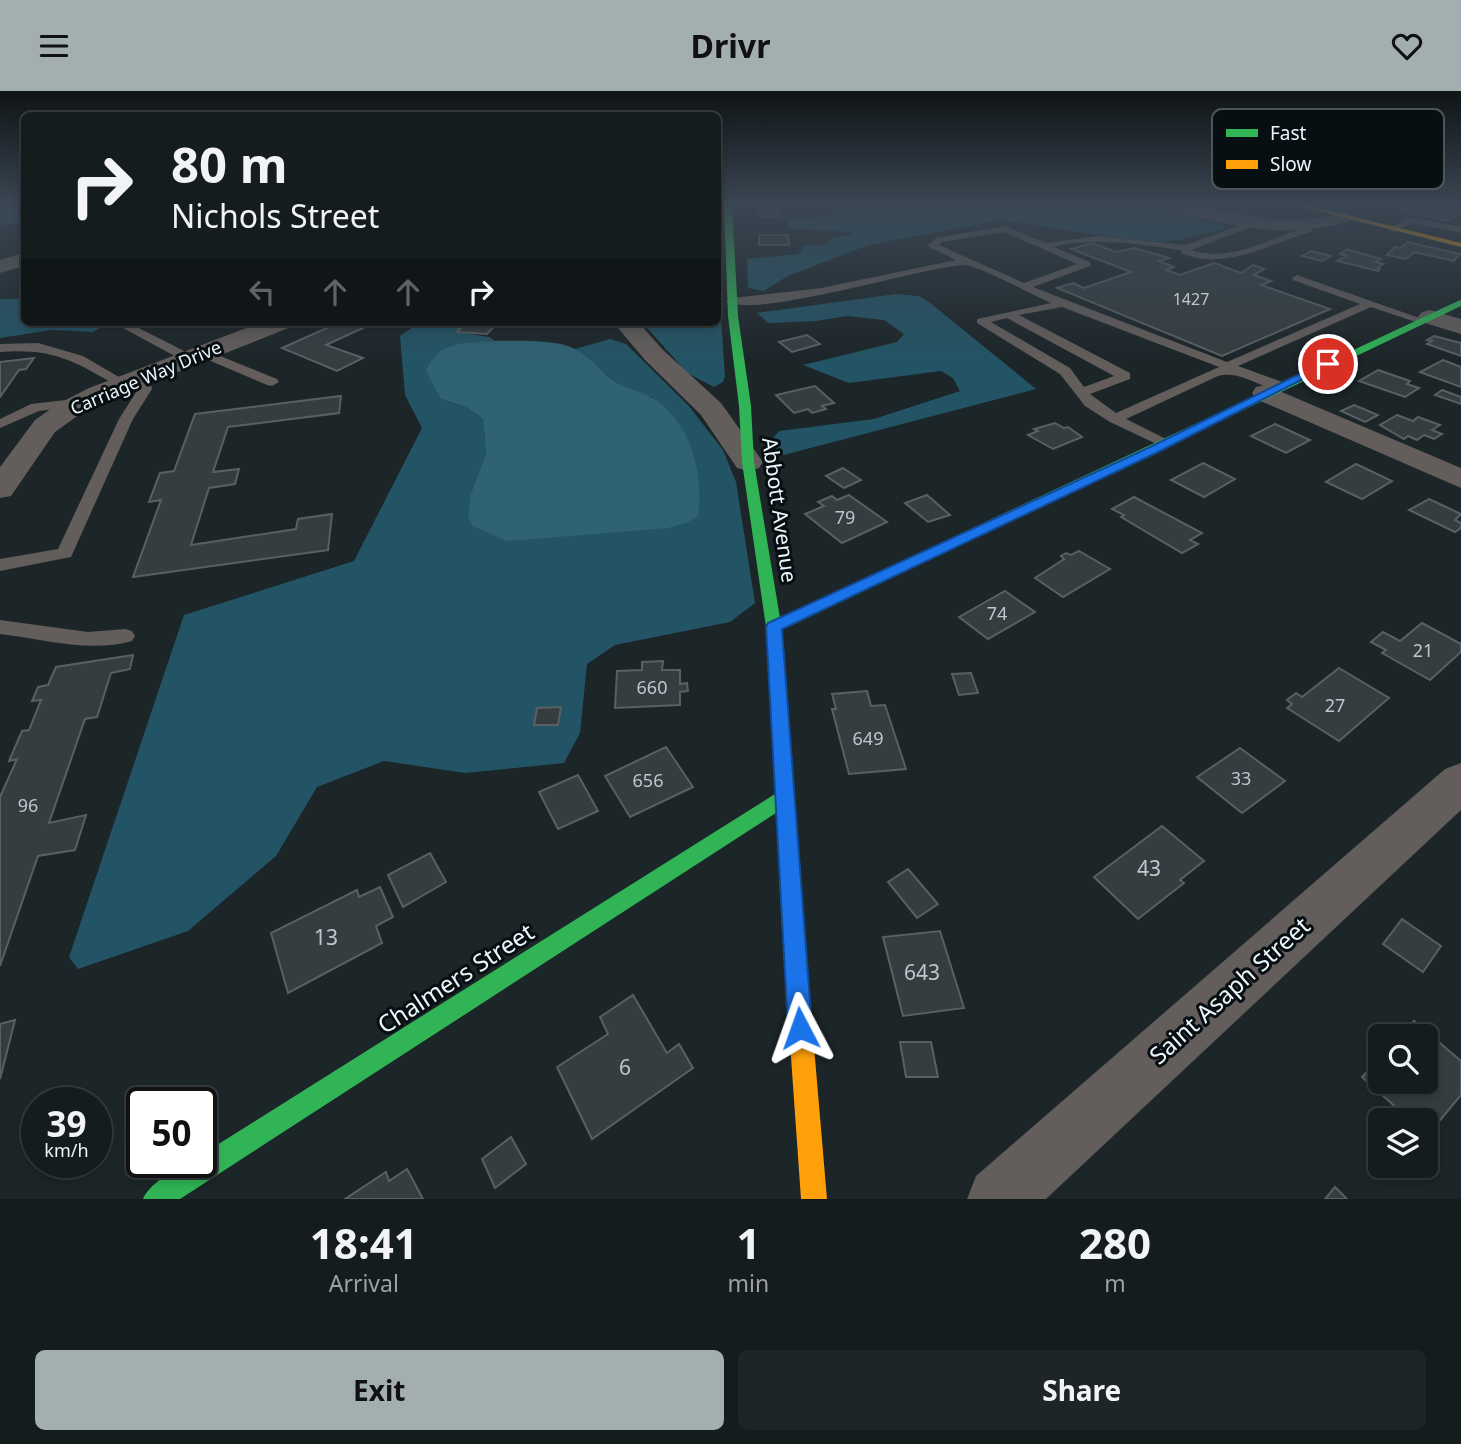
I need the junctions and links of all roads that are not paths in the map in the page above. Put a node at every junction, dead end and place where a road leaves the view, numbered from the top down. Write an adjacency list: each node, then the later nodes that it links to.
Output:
1 (730, 257): 9 (main road, Abbott Avenue)
2 (957, 257): 5 (lane)
3 (1070, 257): 8 (lane)
4 (21, 260): 6 (street)
5 (967, 261): 8 (lane); 9 (lane)
6 (0, 267)
7 (1297, 278): 10 (lane)
8 (1023, 287): 11 (lane)
9 (732, 301): 29 (main road, Abbott Avenue)
10 (1371, 303): 14 (lane); 20 (lane)
11 (1063, 304): 13 (lane); 20 (lane)
12 (1459, 311): 14 (street)
13 (1008, 314): 24 (lane); 24 (lane)
14 (1426, 319): 23 (main road)
15 (127, 326): 19 (lane)
16 (273, 326): 19 (street, Carriage Way Drive)
17 (629, 326): 29 (street)
18 (0, 348): 21 (lane)
19 (195, 356): 21 (street, Carriage Way Drive); 22 (lane)
20 (1230, 367): 23 (lane); 26 (lane)
21 (134, 380): 25 (street, Carriage Way Drive); 32 (lane)
22 (272, 382)
23 (1273, 390): 28 (main road); 30 (street)
24 (1083, 392): 26 (lane)
25 (83, 402): 27 (lane); 31 (street, Carriage Way Drive)
26 (1115, 419): 28 (lane)
27 (0, 424)
28 (1164, 444): 34 (main road)
29 (748, 462): 34 (main road, Abbott Avenue)
30 (1461, 479)
31 (0, 489)
32 (0, 565)
33 (0, 627): 35 (lane)
34 (774, 627): 37 (main road, Abbott Avenue)
35 (125, 636)
36 (1461, 782): 40 (street, Saint Asaph Street)
37 (783, 799): 38 (main road, Chalmers Street); 39 (main road, Abbott Avenue)
38 (156, 1199)
39 (814, 1199)
40 (999, 1199)

